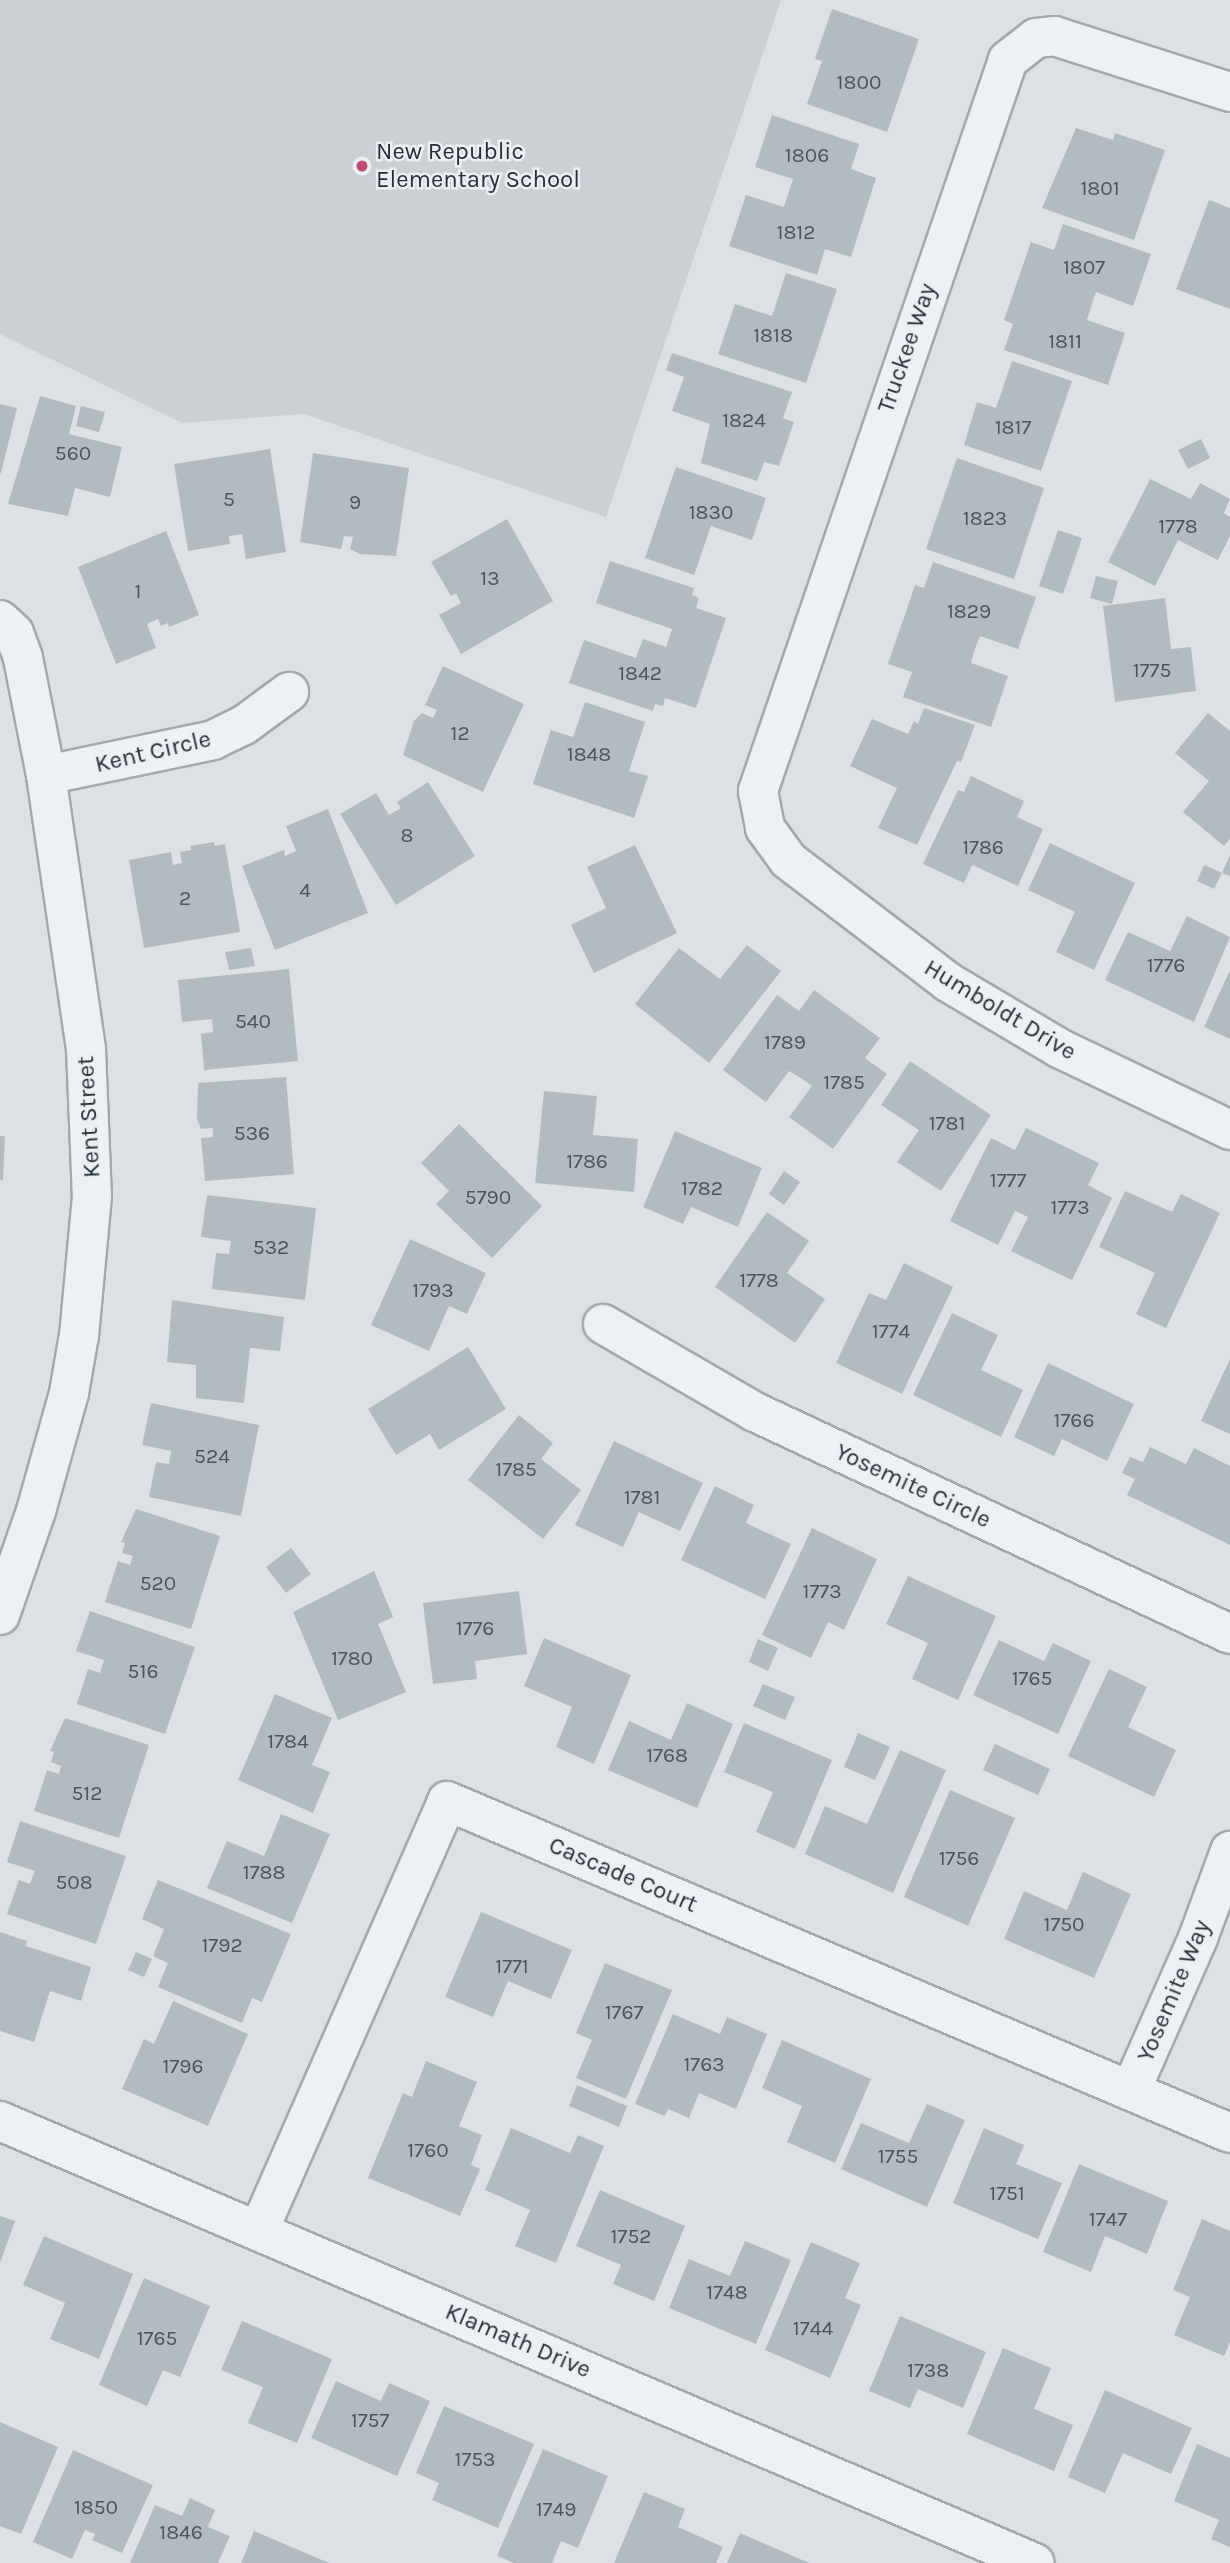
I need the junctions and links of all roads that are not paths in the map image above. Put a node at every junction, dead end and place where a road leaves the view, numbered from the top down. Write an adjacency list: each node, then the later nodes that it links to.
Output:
1 (1230, 92): 5 (street, Truckee Way)
2 (0, 620): 4 (street, Kent Street)
3 (289, 692): 4 (street, Kent Circle)
4 (46, 775): 8 (street, Kent Street)
5 (788, 860): 6 (street, Humboldt Drive)
6 (1230, 1130)
7 (603, 1324): 9 (street, Yosemite Circle)
8 (0, 1615)
9 (1230, 1634)
10 (1230, 1851): 11 (street, Yosemite Way)
11 (1131, 2090): 13 (street, Cascade Court); 14 (street, Cascade Court)
12 (0, 2121): 14 (street, Klamath Drive)
13 (1230, 2133)
14 (259, 2230): 15 (street, Klamath Drive)
15 (1035, 2563)

